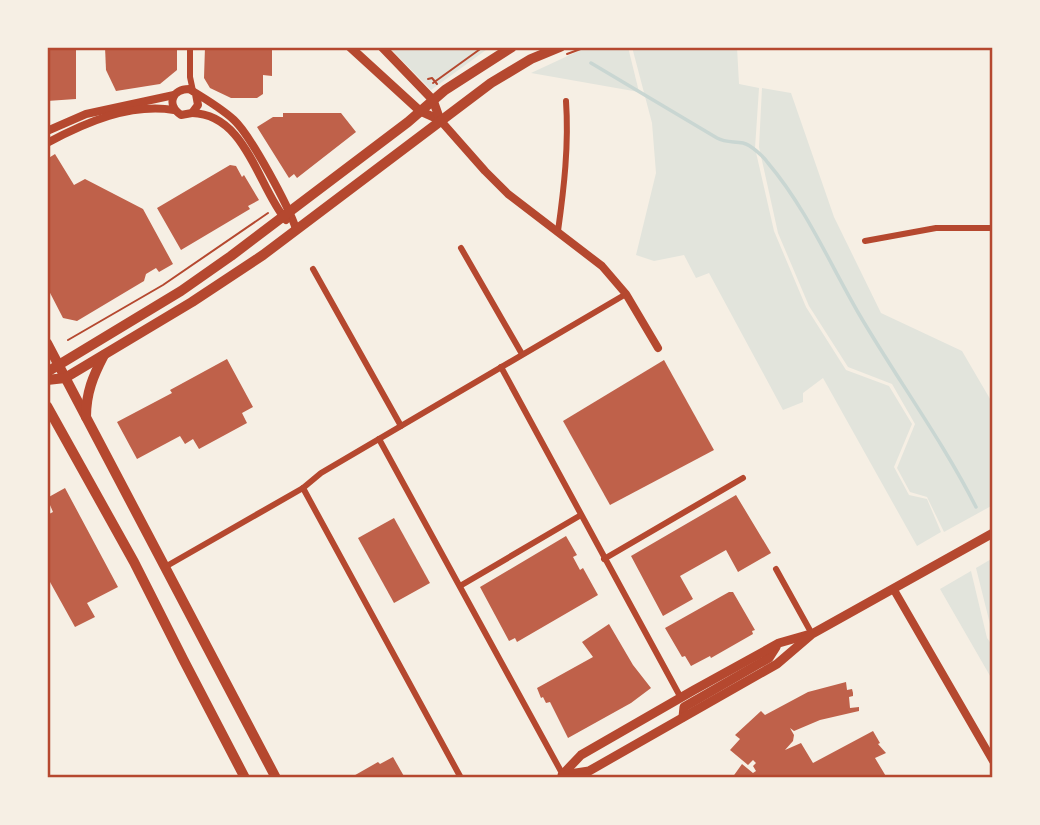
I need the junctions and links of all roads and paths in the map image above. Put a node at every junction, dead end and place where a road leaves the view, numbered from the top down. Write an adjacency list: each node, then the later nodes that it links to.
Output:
1 (190, 47): 9 (street)
2 (350, 47): 18 (main road)
3 (382, 47): 15 (main road)
4 (483, 47): 11 (path)
5 (512, 47): 15 (main road)
6 (560, 47): 20 (main road)
7 (586, 47): 8 (path)
8 (558, 58)
9 (190, 77): 13 (street); 14 (street)
10 (424, 78): 11 (path)
11 (435, 81): 12 (path)
12 (429, 86)
13 (177, 92): 14 (street); 17 (street); 21 (street)
14 (194, 93): 19 (street); 24 (street)
15 (433, 100): 18 (main road); 20 (main road)
16 (566, 101): 27 (street)
17 (174, 110): 19 (street); 22 (street)
18 (420, 111): 20 (main road); 24 (main road)
19 (192, 114): 24 (street)
20 (440, 120): 26 (main road); 27 (street)
21 (47, 131)
22 (47, 144)
23 (267, 214): 32 (path)
24 (288, 215): 26 (street); 37 (main road)
25 (993, 228): 28 (street)
26 (296, 229): 36 (main road)
27 (558, 231): 31 (street)
28 (864, 241)
29 (461, 248): 35 (street)
30 (313, 269): 44 (street)
31 (626, 294): 34 (street); 35 (street)
32 (68, 340)
33 (47, 343): 37 (main road)
34 (657, 348)
35 (522, 354): 38 (street)
36 (105, 355): 40 (main road); 43 (main road)
37 (58, 363): 39 (main road); 40 (main road)
38 (501, 367): 44 (street); 48 (street)
39 (47, 372)
40 (65, 377): 41 (main road); 43 (main road)
41 (47, 380)
42 (47, 406): 61 (main road)
43 (86, 418): 51 (main road)
44 (401, 426): 45 (street)
45 (379, 439): 47 (street); 53 (street)
46 (743, 478): 50 (street)
47 (303, 488): 51 (street); 63 (street)
48 (581, 515): 50 (street); 53 (street)
49 (993, 533): 54 (main road)
50 (604, 559): 57 (street)
51 (165, 568): 62 (main road)
52 (776, 569): 55 (street)
53 (460, 586): 60 (street)
54 (894, 590): 55 (main road); 59 (street)
55 (812, 634): 56 (main road); 58 (main road)
56 (779, 643): 57 (main road); 58 (main road)
57 (681, 698): 60 (main road)
58 (683, 717): 60 (main road)
59 (993, 761)
60 (560, 776)
61 (246, 778)
62 (276, 778)
63 (461, 778)

